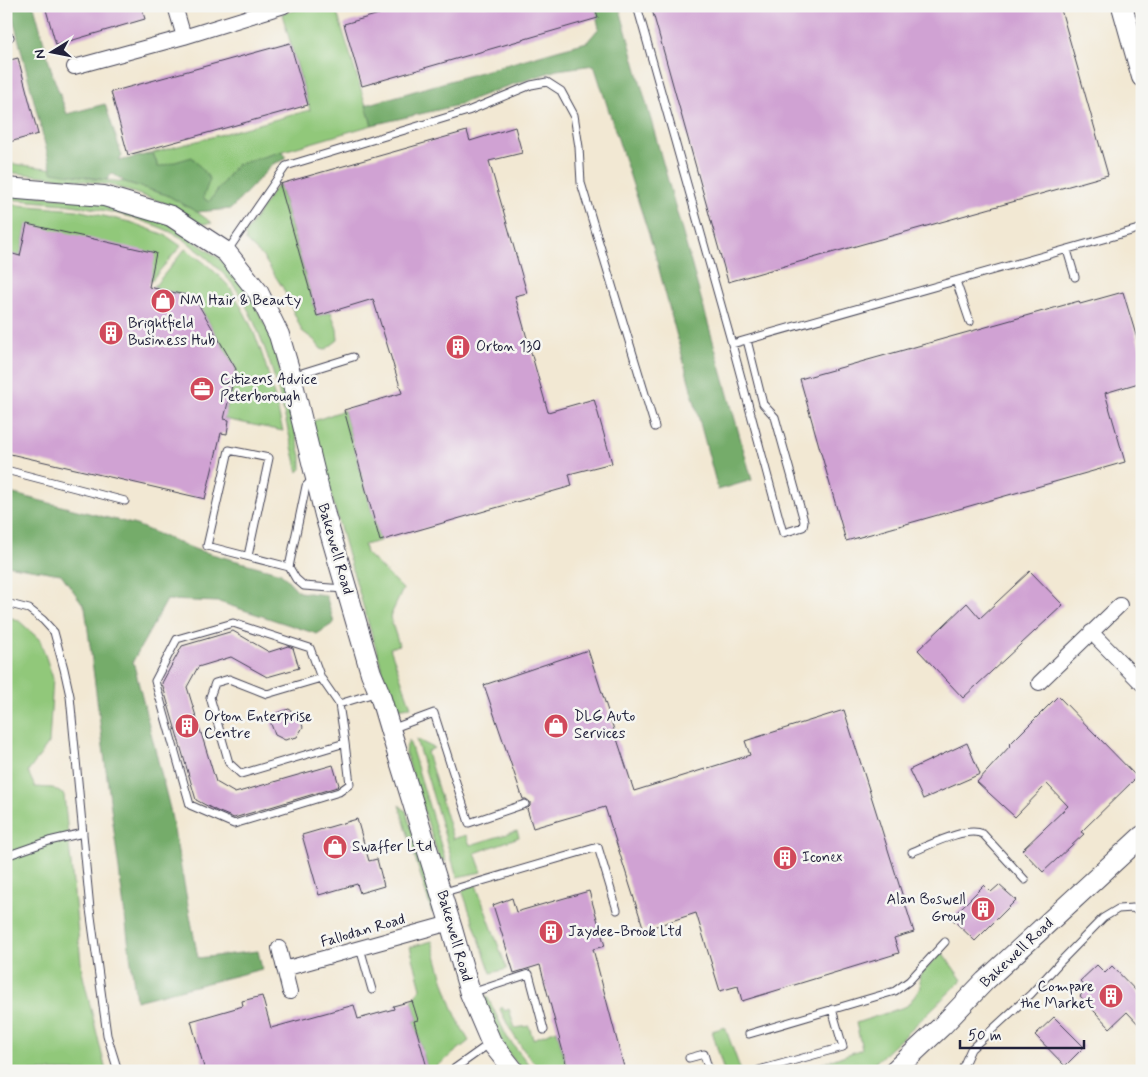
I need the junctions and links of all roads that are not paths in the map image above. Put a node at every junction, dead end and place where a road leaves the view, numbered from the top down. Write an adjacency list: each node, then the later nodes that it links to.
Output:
1 (175, 6): 5 (street)
2 (284, 6): 5 (street)
3 (637, 6): 16 (lane)
4 (1122, 6): 7 (street)
5 (184, 38): 6 (street)
6 (74, 67)
7 (1142, 77)
8 (6, 188): 11 (street, Bakewell Road)
9 (1142, 228): 10 (lane)
10 (1068, 250): 12 (lane); 13 (lane)
11 (226, 252): 18 (street, Bakewell Road); 19 (lane)
12 (1075, 277)
13 (956, 281): 14 (lane); 15 (lane)
14 (970, 322)
15 (747, 340): 16 (lane); 16 (lane)
16 (732, 344)
17 (354, 357): 18 (lane)
18 (291, 376): 21 (street, Bakewell Road)
19 (655, 427)
20 (6, 470): 22 (lane)
21 (315, 477): 24 (lane); 25 (street, Bakewell Road)
22 (125, 501)
23 (248, 556): 23 (lane); 24 (lane)
24 (289, 567): 25 (lane)
25 (347, 590): 32 (street, Bakewell Road)
26 (6, 603): 37 (lane)
27 (1120, 605): 28 (street)
28 (1091, 632): 30 (street); 31 (street)
29 (321, 678): 33 (lane); 35 (lane); 35 (lane)
30 (1039, 683)
31 (1142, 684)
32 (379, 692): 33 (lane); 34 (street, Bakewell Road)
33 (339, 704): 35 (lane)
34 (390, 729): 36 (lane); 42 (street, Bakewell Road)
35 (345, 743)
36 (525, 804)
37 (83, 833): 40 (lane); 59 (lane)
38 (1142, 836): 63 (street, Bakewell Road)
39 (912, 852): 41 (lane)
40 (6, 856)
41 (1025, 880)
42 (441, 893): 43 (lane); 45 (street, Bakewell Road)
43 (617, 910)
44 (1142, 914): 64 (lane)
45 (450, 923): 48 (street, Fallodan Road); 52 (street, Bakewell Road)
46 (945, 942): 53 (lane)
47 (279, 948): 49 (street)
48 (360, 948): 49 (street, Fallodan Road); 50 (lane)
49 (284, 969): 51 (street)
50 (372, 990)
51 (290, 992)
52 (470, 993): 54 (lane); 56 (street, Bakewell Road)
53 (832, 1009): 55 (lane); 58 (lane)
54 (544, 1030)
55 (749, 1034)
56 (491, 1042): 60 (lane); 61 (street, Bakewell Road)
57 (689, 1058): 62 (lane)
58 (759, 1070)
59 (118, 1071)
60 (451, 1071)
61 (514, 1071)
62 (709, 1071)
63 (894, 1071)
64 (961, 1071)

